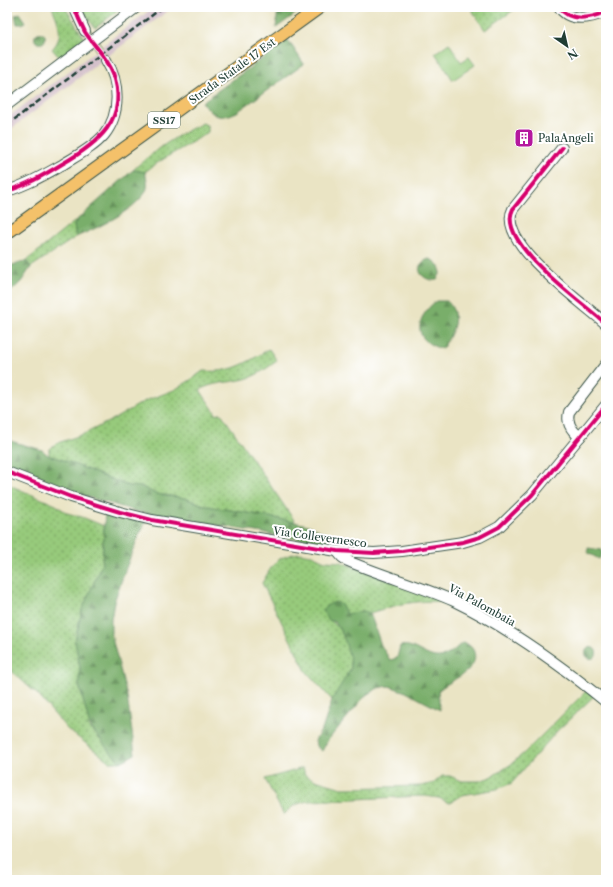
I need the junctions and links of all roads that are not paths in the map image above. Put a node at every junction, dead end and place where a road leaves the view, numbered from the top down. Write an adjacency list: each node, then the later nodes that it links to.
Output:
1 (74, 7): 6 (street)
2 (136, 7): 8 (street)
3 (320, 7): 11 (main road, Strada Statale 17 Est / SS17)
4 (559, 7): 5 (street)
5 (606, 12)
6 (85, 31)
7 (106, 60): 10 (street)
8 (7, 105)
9 (562, 148): 12 (street)
10 (7, 191)
11 (7, 233)
12 (606, 324)
13 (606, 364): 15 (street)
14 (606, 406): 15 (street, Via Collevernesco)
15 (580, 437): 17 (street, Via Collevernesco)
16 (7, 472): 17 (street, Via Collevernesco)
17 (337, 551): 18 (street, Via Palombaia)
18 (606, 702)

